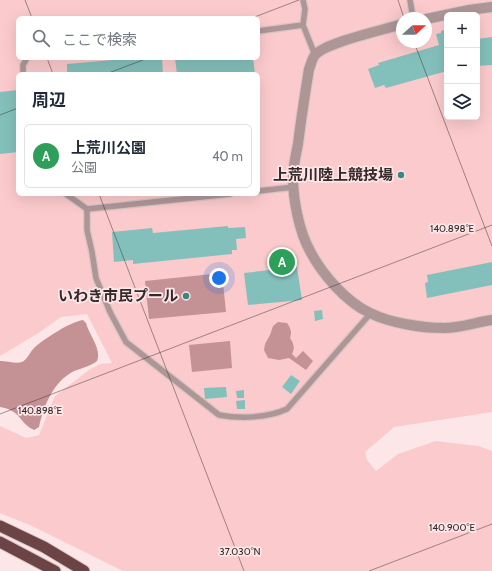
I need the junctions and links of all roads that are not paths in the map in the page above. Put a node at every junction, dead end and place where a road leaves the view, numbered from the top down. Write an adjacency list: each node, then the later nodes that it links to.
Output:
1 (303, 0): 7 (lane)
2 (410, 0): 5 (lane)
3 (468, 5): 4 (street); 6 (street)
4 (492, 7)
5 (412, 12)
6 (432, 16)
7 (303, 25): 9 (lane); 10 (lane)
8 (396, 26): 10 (street)
9 (260, 31)
10 (315, 55): 13 (street)
11 (26, 60): 12 (lane)
12 (24, 72)
13 (294, 188): 14 (lane); 18 (street)
14 (260, 191)
15 (69, 196): 17 (lane)
16 (210, 196): 17 (lane)
17 (87, 208): 18 (lane)
18 (370, 314): 19 (street)
19 (492, 320)
20 (0, 526): 25 (highway)
21 (0, 542): 22 (highway)
22 (40, 562): 23 (highway); 24 (highway)
23 (51, 571)
24 (55, 571)
25 (84, 571)

